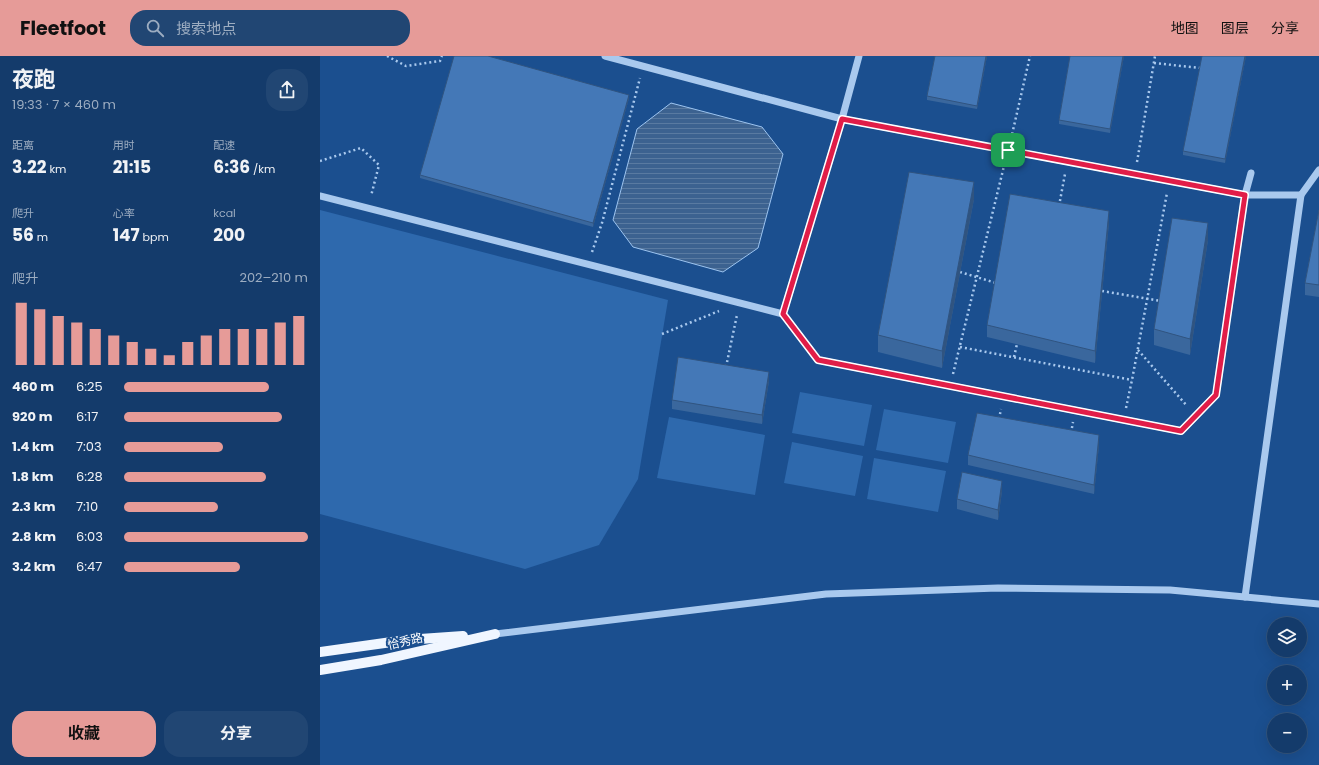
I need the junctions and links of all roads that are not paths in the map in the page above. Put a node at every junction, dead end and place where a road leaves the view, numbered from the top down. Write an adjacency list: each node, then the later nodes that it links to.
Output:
1 (606, 56): 3 (street)
2 (859, 56): 3 (street)
3 (842, 119): 6 (street); 9 (street)
4 (1319, 170): 7 (street)
5 (1251, 174): 6 (street)
6 (1245, 195): 7 (street); 9 (street)
7 (1301, 195): 10 (street)
8 (320, 196): 9 (street)
9 (783, 314)
10 (1245, 597): 11 (street); 12 (street)
11 (1319, 604)
12 (495, 634): 13 (main road); 14 (main road, 恰秀路)
13 (320, 652)
14 (320, 670)

